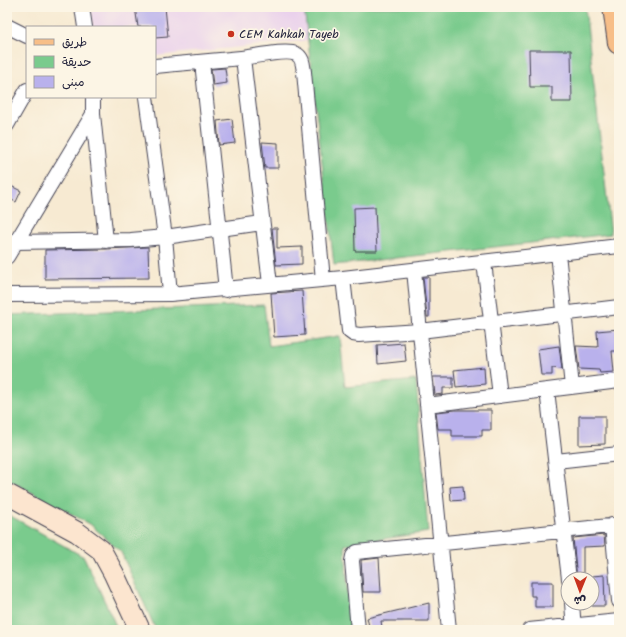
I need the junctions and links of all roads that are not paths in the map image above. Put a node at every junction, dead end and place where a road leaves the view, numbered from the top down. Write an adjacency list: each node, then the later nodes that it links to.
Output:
1 (82, 7): 4 (street)
2 (614, 7): 6 (main road)
3 (7, 26): 5 (street)
4 (85, 26)
5 (26, 36)
6 (619, 43)
7 (243, 58): 8 (street); 15 (street); 26 (street)
8 (202, 62): 9 (street); 16 (street)
9 (156, 66)
10 (26, 92): 14 (street)
11 (92, 98): 13 (street)
12 (146, 98): 17 (street)
13 (93, 114): 18 (street); 19 (street)
14 (7, 125)
15 (262, 223): 16 (street); 27 (street)
16 (219, 229): 17 (street); 28 (street)
17 (165, 237): 18 (street); 29 (street)
18 (106, 241): 19 (street)
19 (15, 242): 22 (street)
20 (619, 246): 21 (street)
21 (558, 253): 23 (street); 32 (street)
22 (7, 257)
23 (484, 262): 24 (street); 33 (street)
24 (414, 270): 25 (street); 34 (street)
25 (343, 278): 26 (street); 34 (street)
26 (323, 280): 27 (street)
27 (270, 284): 28 (street)
28 (226, 290): 29 (street)
29 (170, 294): 30 (street)
30 (7, 295)
31 (619, 307): 32 (street)
32 (565, 314): 33 (street); 36 (street)
33 (491, 323): 34 (street); 38 (street)
34 (420, 331): 39 (street)
35 (619, 381): 36 (street)
36 (572, 387): 37 (street)
37 (547, 390): 38 (street); 41 (street)
38 (500, 396): 39 (street)
39 (427, 405): 45 (street)
40 (619, 454): 41 (street)
41 (556, 461): 44 (street)
42 (7, 494): 51 (main road)
43 (615, 525): 44 (street); 47 (street)
44 (564, 530): 45 (street); 46 (street)
45 (440, 542): 52 (street); 53 (street)
46 (568, 571)
47 (619, 601)
48 (573, 611): 50 (street)
49 (619, 621): 50 (street)
50 (574, 628): 54 (street)
51 (140, 630)
52 (358, 630)
53 (449, 630)
54 (529, 630)

